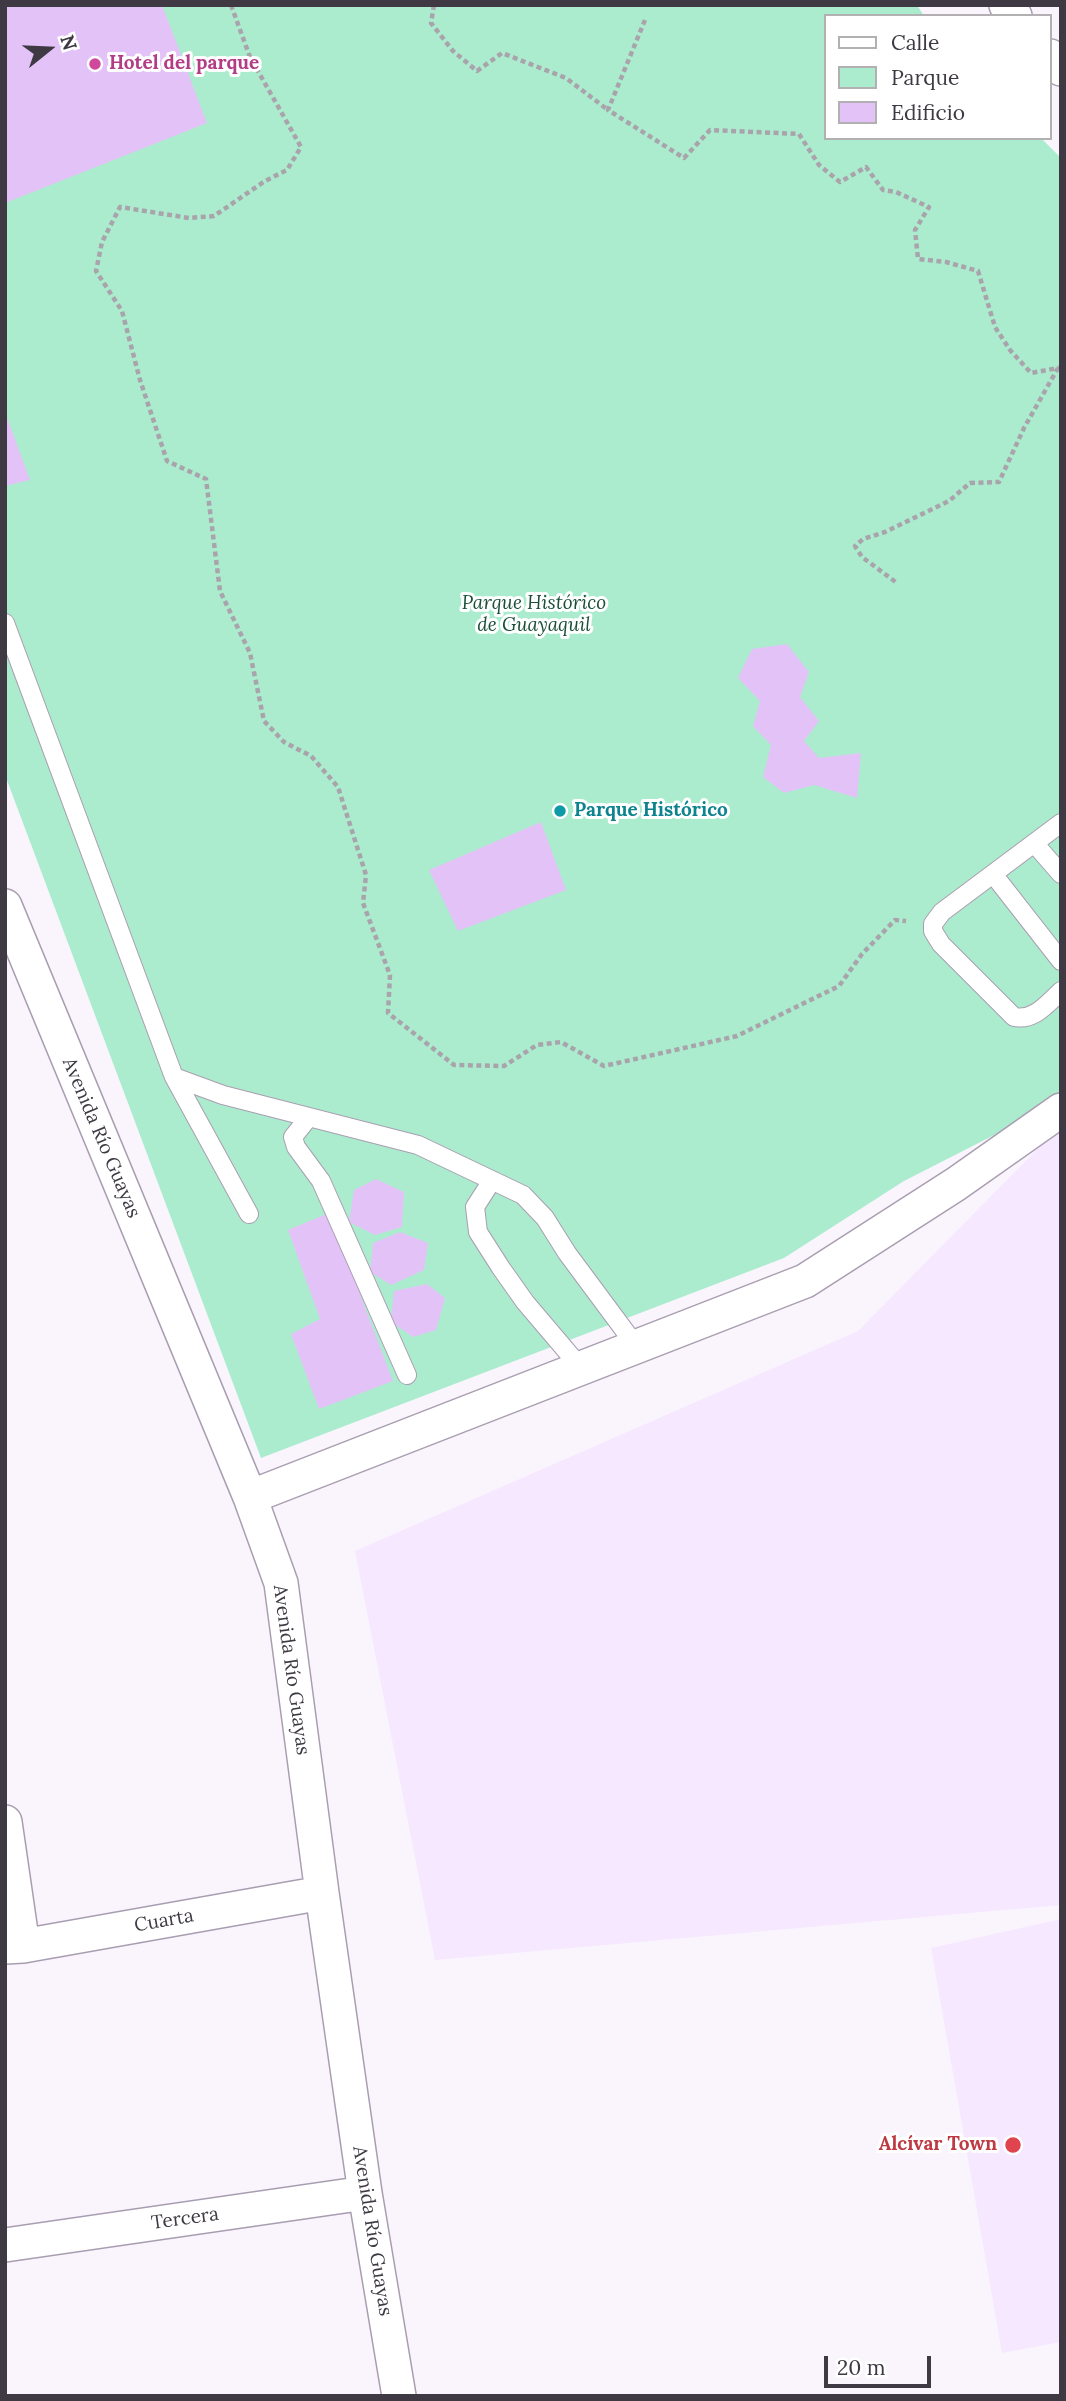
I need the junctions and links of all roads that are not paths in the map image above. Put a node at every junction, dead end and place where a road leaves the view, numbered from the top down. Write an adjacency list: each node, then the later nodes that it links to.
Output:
1 (5, 624): 9 (lane)
2 (1061, 823): 3 (lane)
3 (1034, 843): 4 (lane); 5 (lane)
4 (993, 874): 7 (lane); 8 (lane)
5 (1061, 874)
6 (7, 916): 17 (street, Avenida Río Guayas)
7 (1061, 961)
8 (1061, 991)
9 (174, 1077): 11 (lane); 13 (lane)
10 (1061, 1110): 14 (street)
11 (309, 1117): 12 (lane); 16 (lane)
12 (491, 1182): 14 (lane); 15 (lane)
13 (249, 1214)
14 (636, 1346): 15 (street)
15 (580, 1368): 17 (street)
16 (407, 1375)
17 (250, 1497): 19 (street, Avenida Río Guayas)
18 (5, 1822): 20 (street)
19 (322, 1893): 20 (street, Cuarta); 21 (street, Avenida Río Guayas)
20 (14, 1946)
21 (365, 2193): 22 (street, Tercera); 23 (street, Avenida Río Guayas)
22 (5, 2245)
23 (399, 2396)

